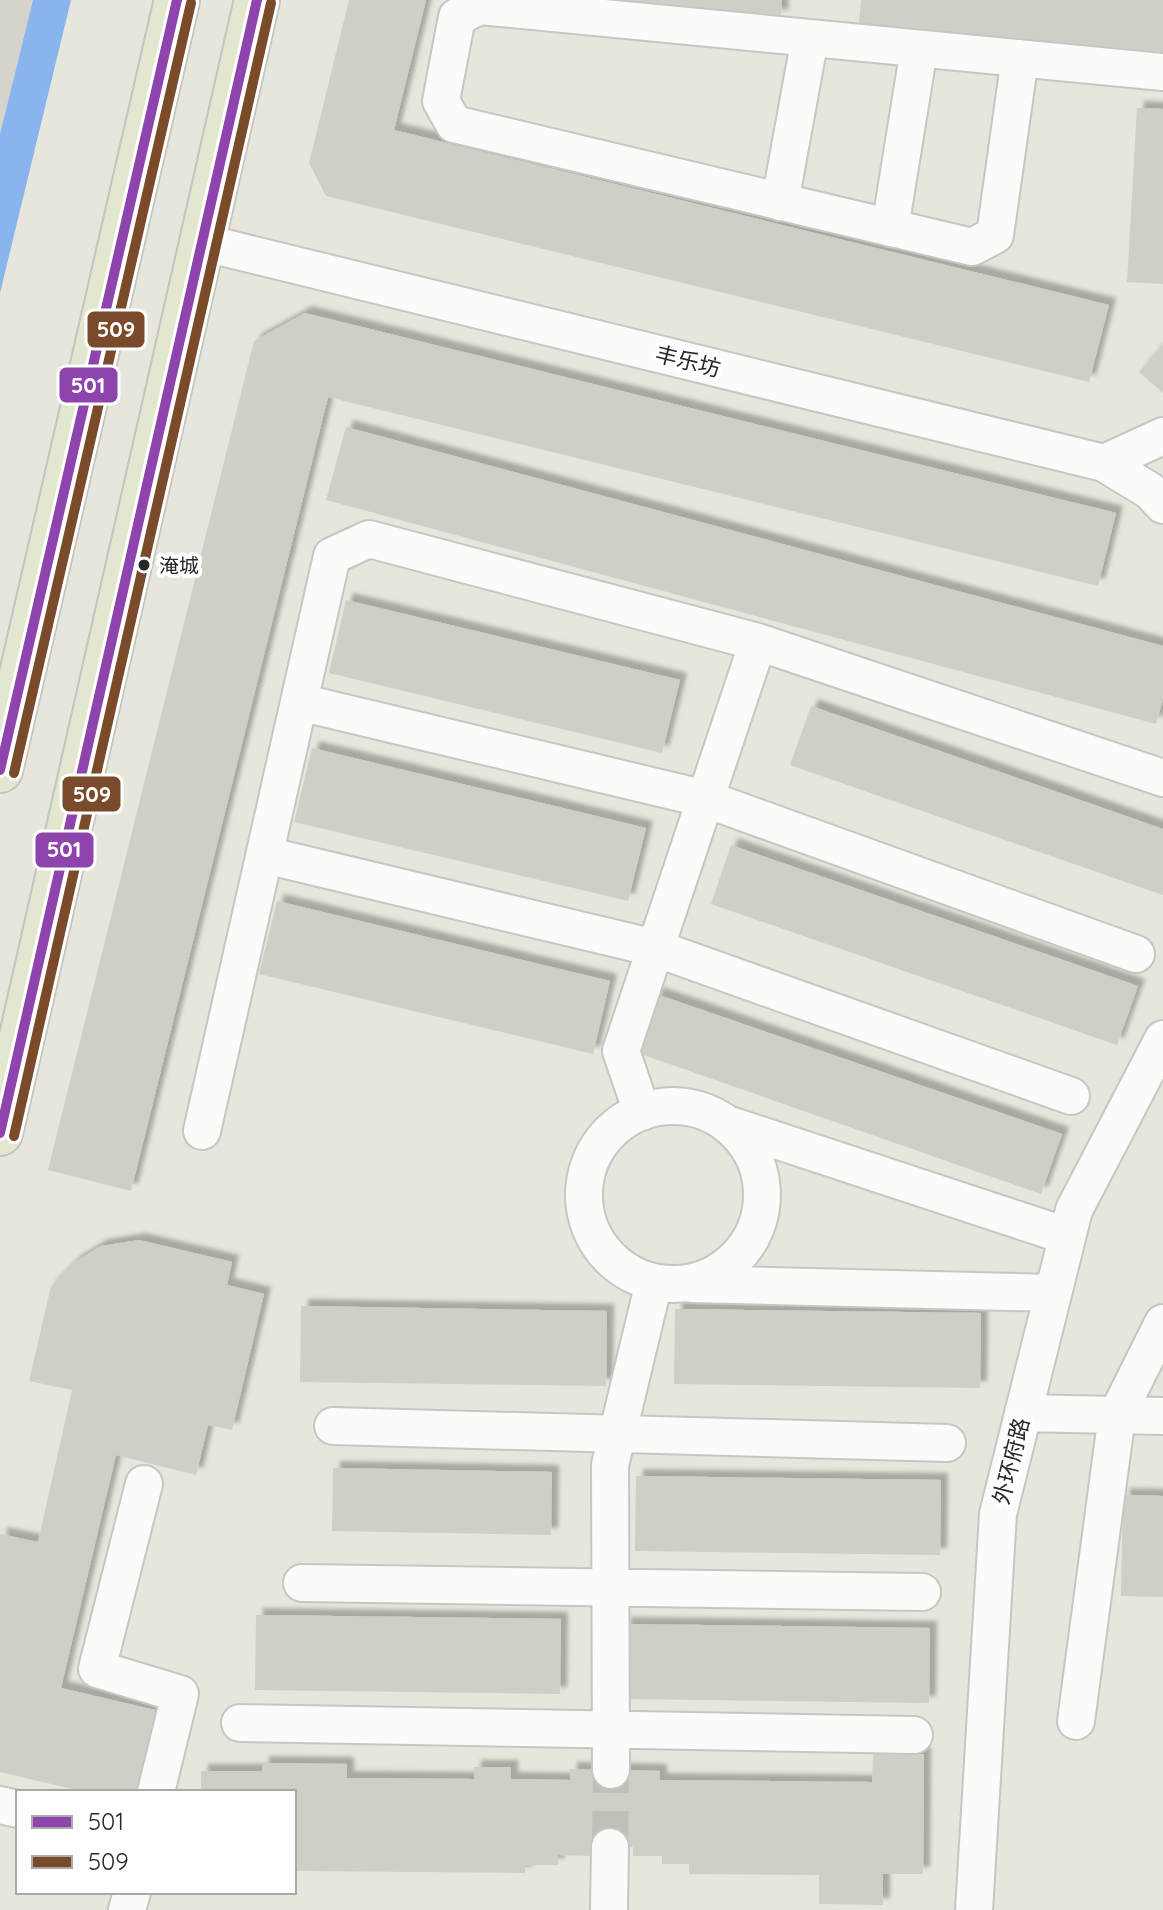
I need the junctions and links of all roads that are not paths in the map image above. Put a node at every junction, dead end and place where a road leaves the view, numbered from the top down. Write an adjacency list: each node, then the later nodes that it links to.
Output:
1 (177, 0): 15 (main road)
2 (257, 0): 9 (main road)
3 (810, 38): 4 (street); 7 (street); 7 (street)
4 (919, 49): 5 (street); 8 (street)
5 (1020, 58): 6 (street); 8 (street)
6 (1163, 72)
7 (780, 202): 8 (street)
8 (890, 228)
9 (201, 242): 11 (street, 丰乐坊); 26 (main road)
10 (1163, 436): 11 (street)
11 (1104, 463): 12 (street, 丰乐坊)
12 (1163, 505)
13 (758, 642): 14 (street); 16 (street); 17 (street)
14 (299, 702): 17 (street); 18 (street)
15 (0, 770)
16 (1163, 778)
17 (706, 799): 19 (street); 20 (street)
18 (265, 855): 19 (street); 25 (street)
19 (655, 948): 22 (street); 23 (street)
20 (1136, 954)
21 (1163, 1039): 27 (street, 外环府路)
22 (1071, 1096)
23 (642, 1112): 24 (street); 28 (street)
24 (725, 1123): 27 (street); 28 (street)
25 (202, 1131)
26 (0, 1133)
27 (1067, 1236): 29 (street, 外环府路)
28 (668, 1283): 29 (street); 35 (street)
29 (1053, 1293): 31 (street, 外环府路)
30 (1163, 1323): 32 (street)
31 (1023, 1413): 32 (street); 49 (street, 外环府路)
32 (1117, 1415): 33 (street); 41 (street)
33 (1163, 1416)
34 (333, 1426): 35 (street)
35 (618, 1433): 36 (street); 39 (street)
36 (947, 1443)
37 (144, 1484): 46 (street)
38 (302, 1583): 39 (street)
39 (610, 1588): 40 (street); 43 (street)
40 (922, 1592)
41 (1076, 1721)
42 (240, 1723): 43 (street)
43 (611, 1729): 44 (street); 45 (street)
44 (914, 1735)
45 (611, 1770)
46 (156, 1790)
47 (610, 1847): 48 (street)
48 (609, 1910)
49 (974, 1910)

